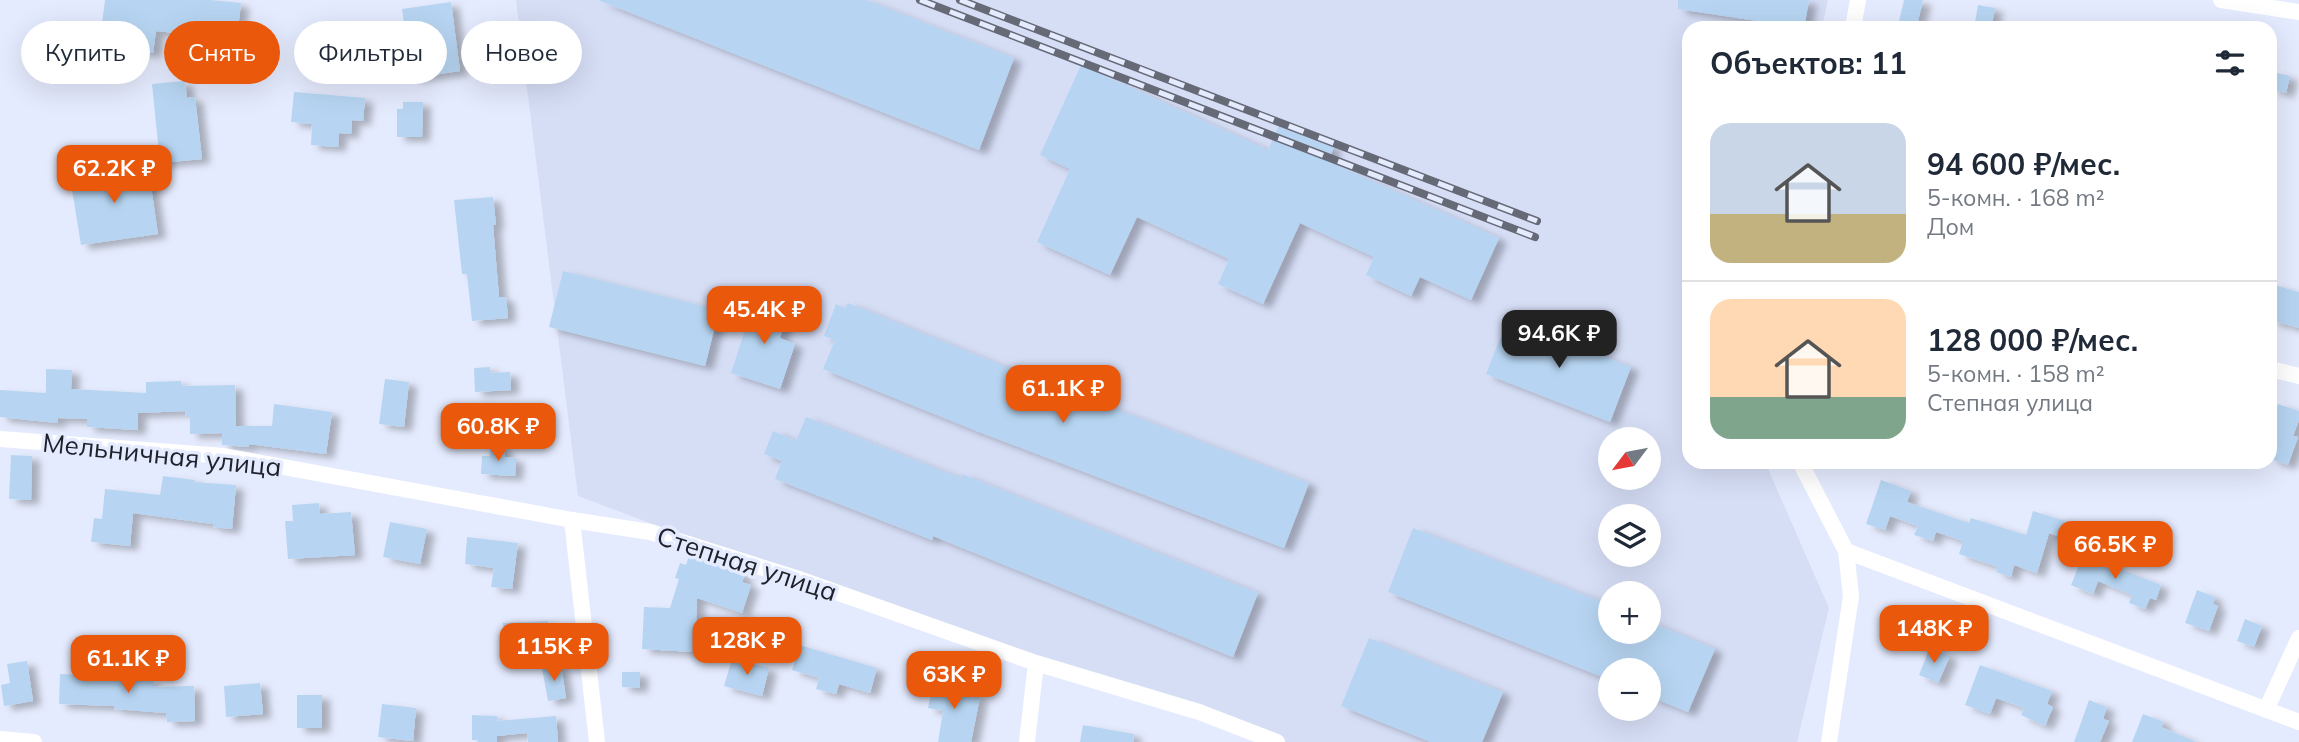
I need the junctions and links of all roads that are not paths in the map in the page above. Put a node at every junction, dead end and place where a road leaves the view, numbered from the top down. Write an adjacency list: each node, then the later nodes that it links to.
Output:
1 (1858, 0): 4 (street)
2 (2221, 0): 3 (street)
3 (2299, 12)
4 (1854, 21)
5 (2277, 371): 6 (street)
6 (2299, 376)
7 (0, 439): 9 (street, Мельничная улица)
8 (1804, 469): 10 (street)
9 (572, 520): 12 (street, Степная улица); 17 (street)
10 (1846, 551): 13 (street); 20 (street)
11 (2299, 638): 13 (street)
12 (1036, 663): 18 (street); 19 (street, Степная улица)
13 (2266, 710): 14 (street)
14 (2299, 722)
15 (0, 739): 16 (street)
16 (34, 742)
17 (597, 742)
18 (1027, 742)
19 (1277, 742)
20 (1829, 742)

